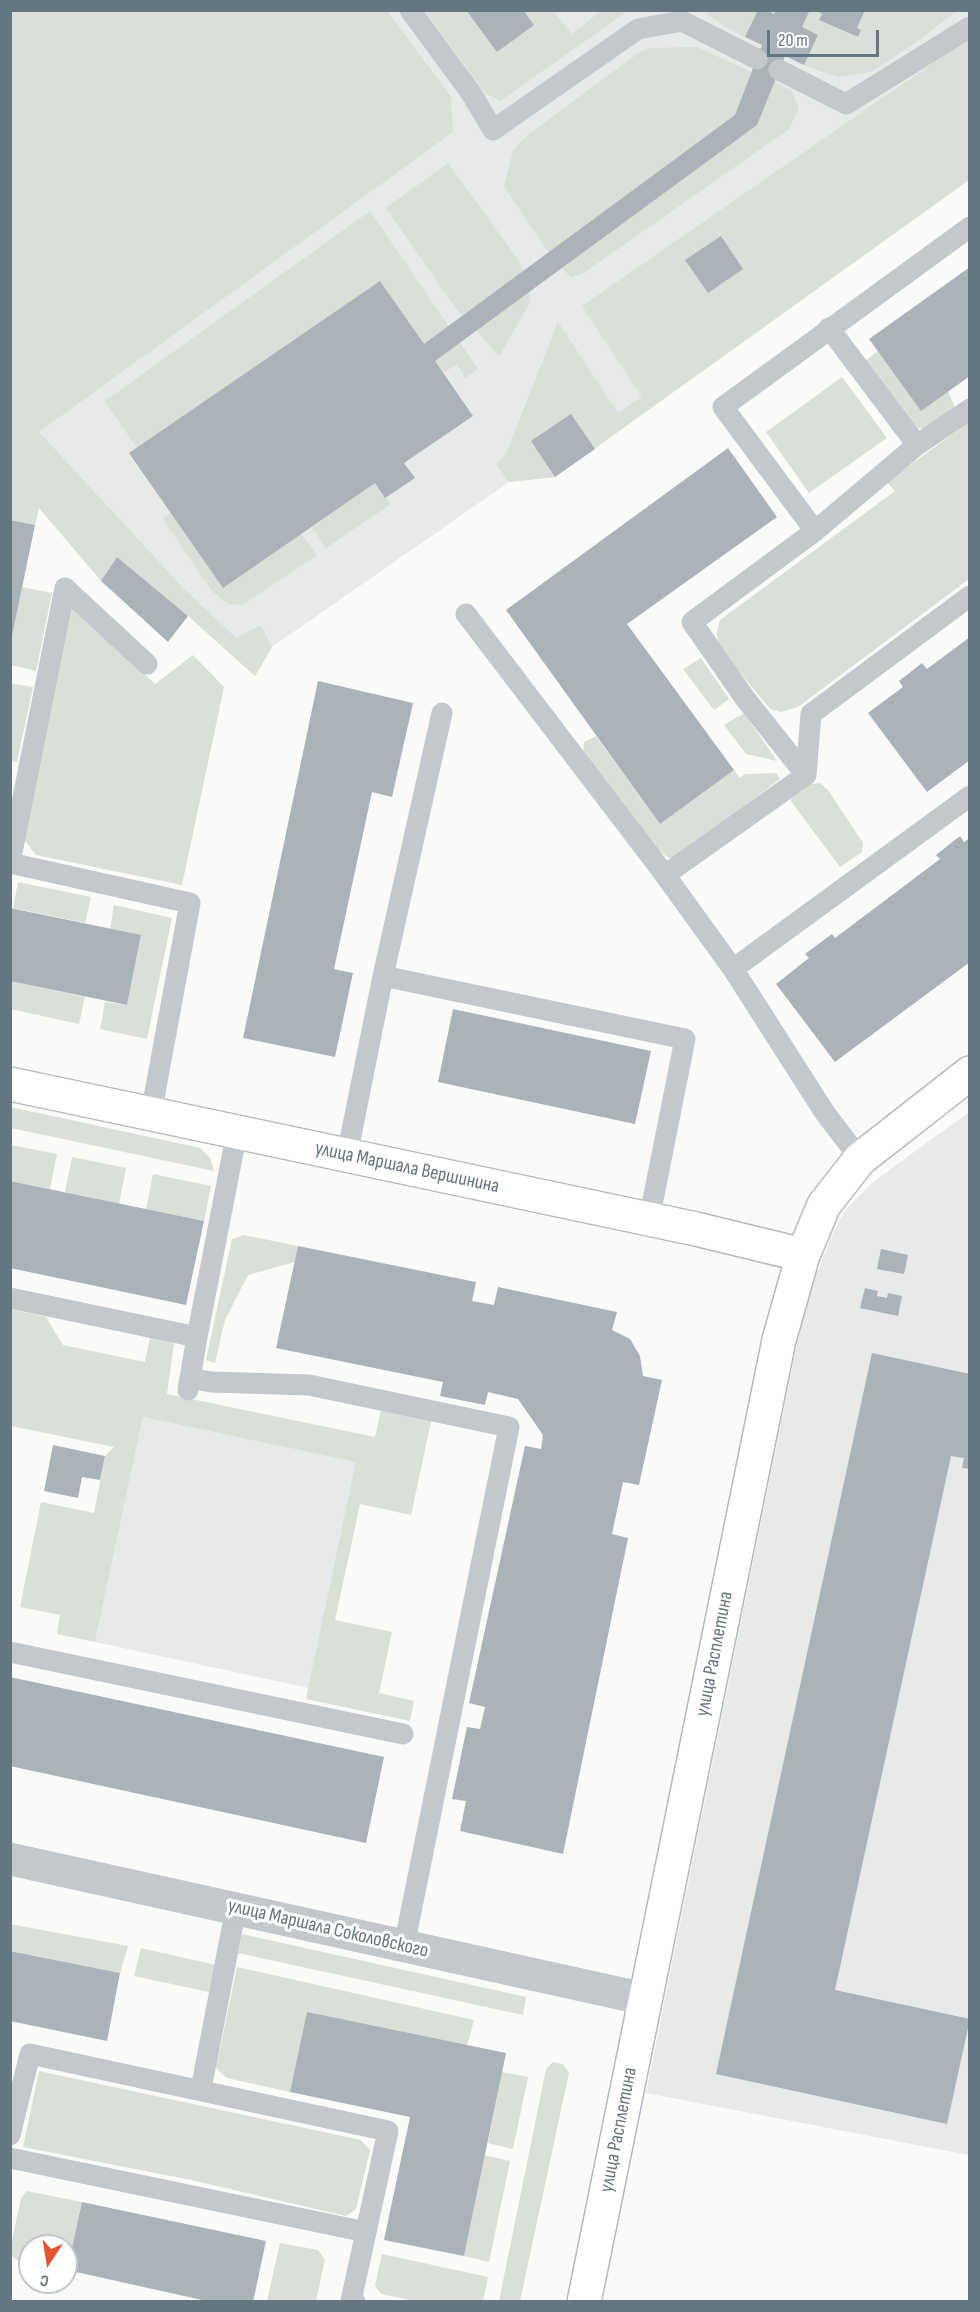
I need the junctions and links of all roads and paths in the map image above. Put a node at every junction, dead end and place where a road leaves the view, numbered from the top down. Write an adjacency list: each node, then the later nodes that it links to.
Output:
1 (410, 10): 3 (lane)
2 (969, 27): 4 (lane)
3 (757, 59)
4 (779, 70)
5 (969, 227): 6 (lane)
6 (829, 328): 8 (lane); 9 (lane)
7 (969, 409): 8 (lane)
8 (917, 445): 9 (lane)
9 (815, 531): 14 (lane)
10 (969, 596): 14 (lane)
11 (466, 615): 17 (lane)
12 (147, 664): 16 (lane)
13 (442, 713): 19 (lane)
14 (806, 775): 17 (lane)
15 (969, 796): 18 (lane)
16 (10, 862): 22 (lane)
17 (665, 875): 18 (lane)
18 (733, 969): 25 (lane)
19 (383, 976): 24 (lane); 26 (lane)
20 (969, 1073): 25 (street, улица Расплетина)
21 (10, 1084): 22 (street, улица Маршала Вершинина)
22 (151, 1114): 23 (street, улица Маршала Вершинина)
23 (237, 1132): 24 (street, улица Маршала Вершинина); 29 (lane)
24 (347, 1155): 26 (street, улица Маршала Вершинина)
25 (860, 1159): 27 (street, улица Расплетина)
26 (648, 1220): 27 (street, улица Маршала Вершинина)
27 (803, 1255): 35 (street, улица Расплетина)
28 (10, 1298): 29 (lane)
29 (197, 1337): 34 (lane)
30 (10, 1652): 31 (lane)
31 (403, 1734)
32 (10, 1859): 33 (street, улица Маршала Соколовского)
33 (236, 1908): 34 (street, улица Маршала Соколовского); 36 (lane)
34 (404, 1946): 35 (street, улица Маршала Соколовского)
35 (645, 1999): 41 (street, улица Расплетина)
36 (201, 2089): 37 (lane); 39 (lane)
37 (10, 2135)
38 (10, 2158): 39 (lane)
39 (366, 2232): 40 (lane)
40 (355, 2301)
41 (584, 2301)

